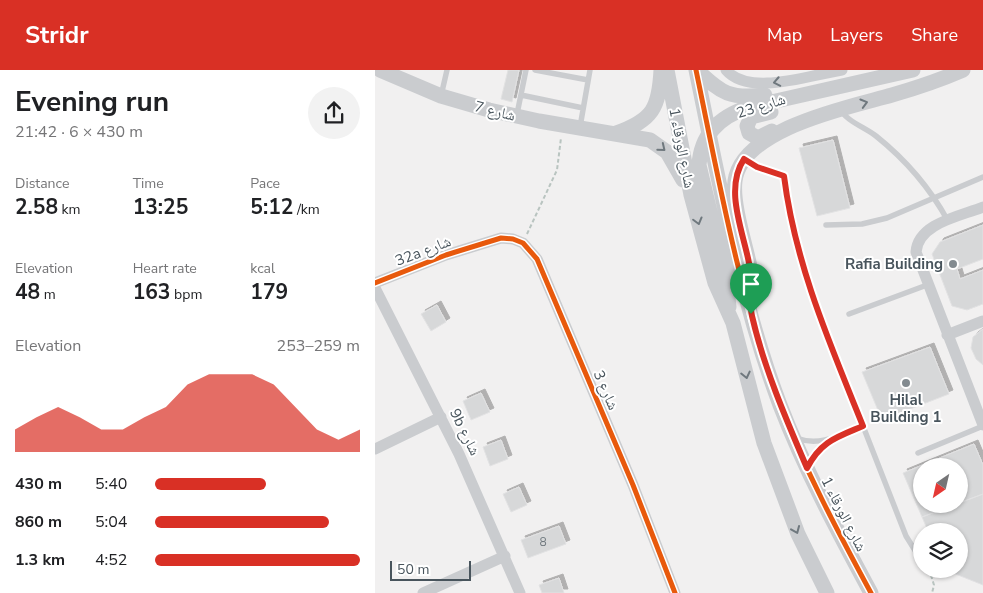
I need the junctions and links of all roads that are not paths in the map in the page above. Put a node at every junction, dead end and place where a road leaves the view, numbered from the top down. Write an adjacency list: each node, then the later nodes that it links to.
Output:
1 (380, 70): 18 (street, شارع 7)
2 (447, 70): 18 (lane)
3 (527, 70): 16 (lane)
4 (535, 70): 14 (lane)
5 (590, 70): 14 (lane)
6 (661, 70): 24 (street)
7 (667, 70): 28 (street, شارع الورقاء 1)
8 (697, 70): 17 (street); 25 (street, شارع الورقاء 1)
9 (725, 70): 13 (street, one-way to 9)
10 (842, 70): 13 (street)
11 (910, 70): 15 (street, شارع 23)
12 (963, 70): 20 (street, شارع 23, one-way to 12)
13 (813, 73)
14 (588, 80): 19 (lane)
15 (872, 80): 17 (street, شارع 23); 21 (street)
16 (521, 95): 19 (lane); 22 (lane)
17 (797, 95): 25 (street, شارع 23)
18 (441, 96): 22 (street, شارع 7)
19 (583, 108): 23 (lane)
20 (841, 109): 21 (street, شارع 23); 29 (lane)
21 (824, 113): 39 (street, شارع 23)
22 (517, 117): 23 (street, شارع 7)
23 (580, 128): 24 (street, شارع 7)
24 (616, 133): 28 (street, شارع 7, one-way to 28)
25 (708, 134): 38 (street, شارع 23); 39 (street, شارع الورقاء 1)
26 (784, 176): 45 (lane)
27 (983, 177): 29 (lane)
28 (691, 195): 38 (street, شارع الورقاء 1, one-way to 38)
29 (935, 198): 31 (lane); 32 (lane)
30 (983, 207): 31 (street)
31 (948, 221): 36 (street)
32 (826, 224)
33 (480, 245): 34 (street, شارع 3); 34 (street, شارع 3); 35 (street, 32a شارع)
34 (542, 269): 56 (street, شارع 3)
35 (375, 283)
36 (927, 285): 40 (lane); 42 (street)
37 (375, 288): 43 (street, 9b شارع)
38 (729, 313): 53 (street, شارع الورقاء 1, one-way to 53)
39 (751, 314): 46 (street, شارع الورقاء 1)
40 (849, 314)
41 (983, 321): 42 (street)
42 (947, 335): 44 (street)
43 (441, 417): 48 (street); 52 (street, 9b شارع)
44 (982, 421): 49 (lane)
45 (863, 426): 47 (lane); 51 (lane)
46 (794, 437): 47 (lane); 50 (street, شارع الورقاء 1)
47 (827, 440): 50 (lane)
48 (375, 449)
49 (918, 453)
50 (807, 468): 57 (street, شارع الورقاء 1)
51 (913, 547)
52 (505, 556): 54 (street); 55 (street, 9b شارع)
53 (825, 591)
54 (423, 593)
55 (520, 593)
56 (675, 593)
57 (871, 593)

